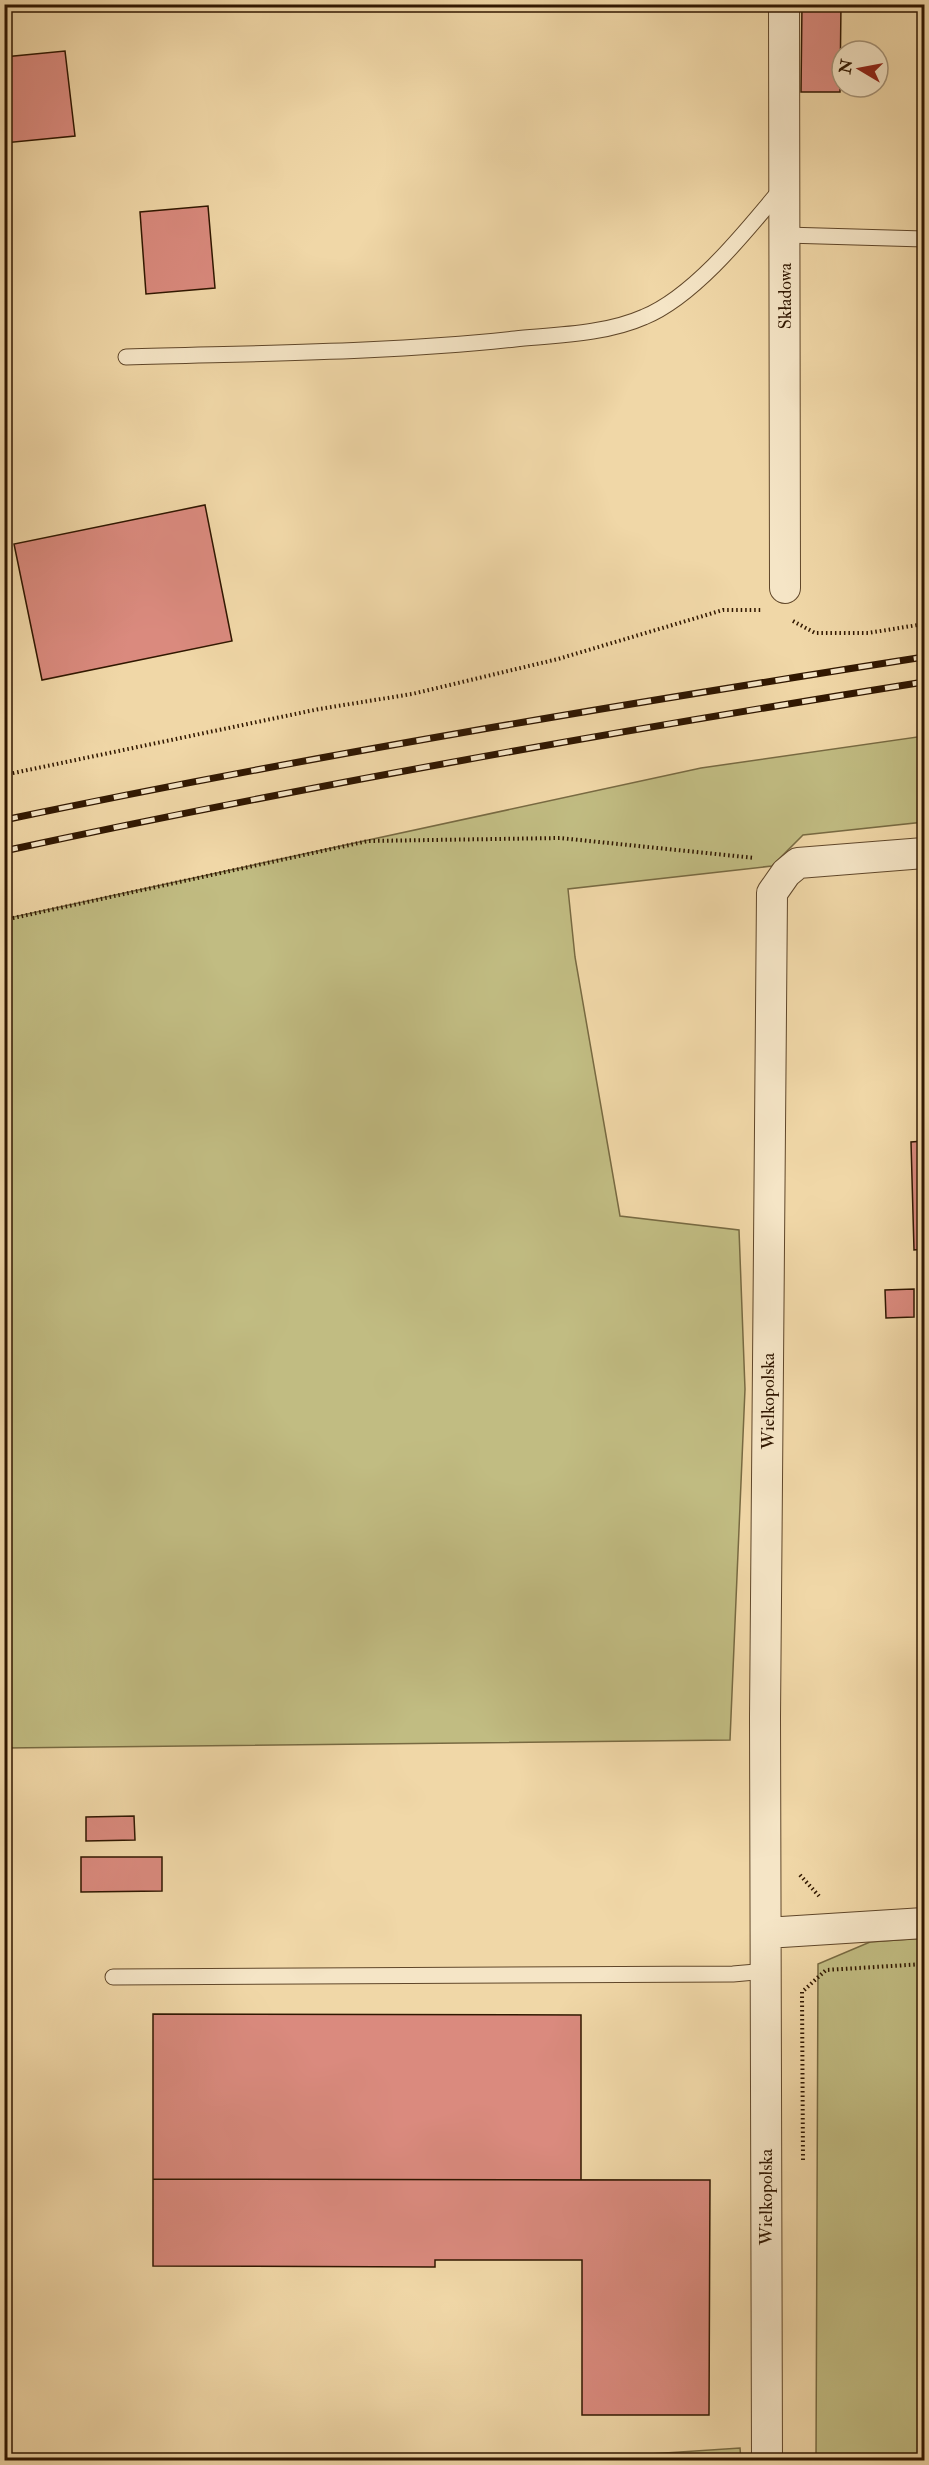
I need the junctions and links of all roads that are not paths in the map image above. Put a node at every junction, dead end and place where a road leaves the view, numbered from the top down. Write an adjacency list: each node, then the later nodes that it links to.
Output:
1 (784, 4): 2 (street, Składowa)
2 (786, 183): 3 (street, Składowa); 5 (lane)
3 (786, 235): 4 (lane); 6 (street, Składowa)
4 (924, 239)
5 (126, 357)
6 (785, 588)
7 (924, 853): 9 (street, Wielkopolska)
8 (924, 1923): 9 (street)
9 (766, 1933): 10 (street, Wielkopolska)
10 (765, 1971): 11 (lane); 12 (street, Wielkopolska)
11 (113, 1977)
12 (767, 2460)

